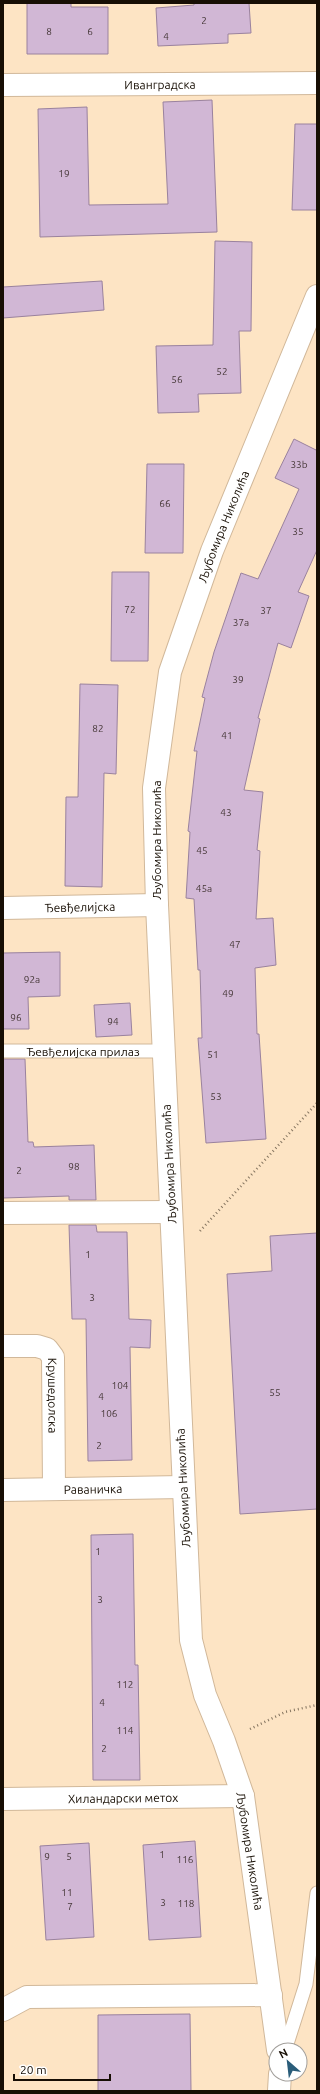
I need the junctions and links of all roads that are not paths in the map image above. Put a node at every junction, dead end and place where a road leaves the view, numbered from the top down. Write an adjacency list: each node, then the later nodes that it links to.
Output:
1 (317, 83): 2 (street, Иванградска)
2 (3, 85)
3 (317, 296): 4 (street, Љубомира Николића)
4 (157, 906): 5 (street, Ђевђелијска); 7 (street, Љубомира Николића)
5 (3, 908)
6 (3, 1051): 7 (lane, Ђевђелијска прилаз)
7 (163, 1051): 8 (street, Љубомира Николића)
8 (171, 1212): 9 (street); 11 (street, Љубомира Николића)
9 (3, 1213)
10 (3, 1346): 12 (street, Крушедолска)
11 (183, 1487): 12 (street, Раваничка); 14 (street, Љубомира Николића)
12 (54, 1489): 13 (street, Раваничка)
13 (3, 1490)
14 (243, 1796): 15 (street, Хиландарски метох); 17 (street, Љубомира Николића)
15 (3, 1799)
16 (317, 1893): 20 (lane)
17 (271, 1995): 18 (street); 19 (street, Љубомира Николића)
18 (3, 2010)
19 (277, 2042)
20 (288, 2042)
21 (285, 2082): 22 (lane)
22 (290, 2091)

